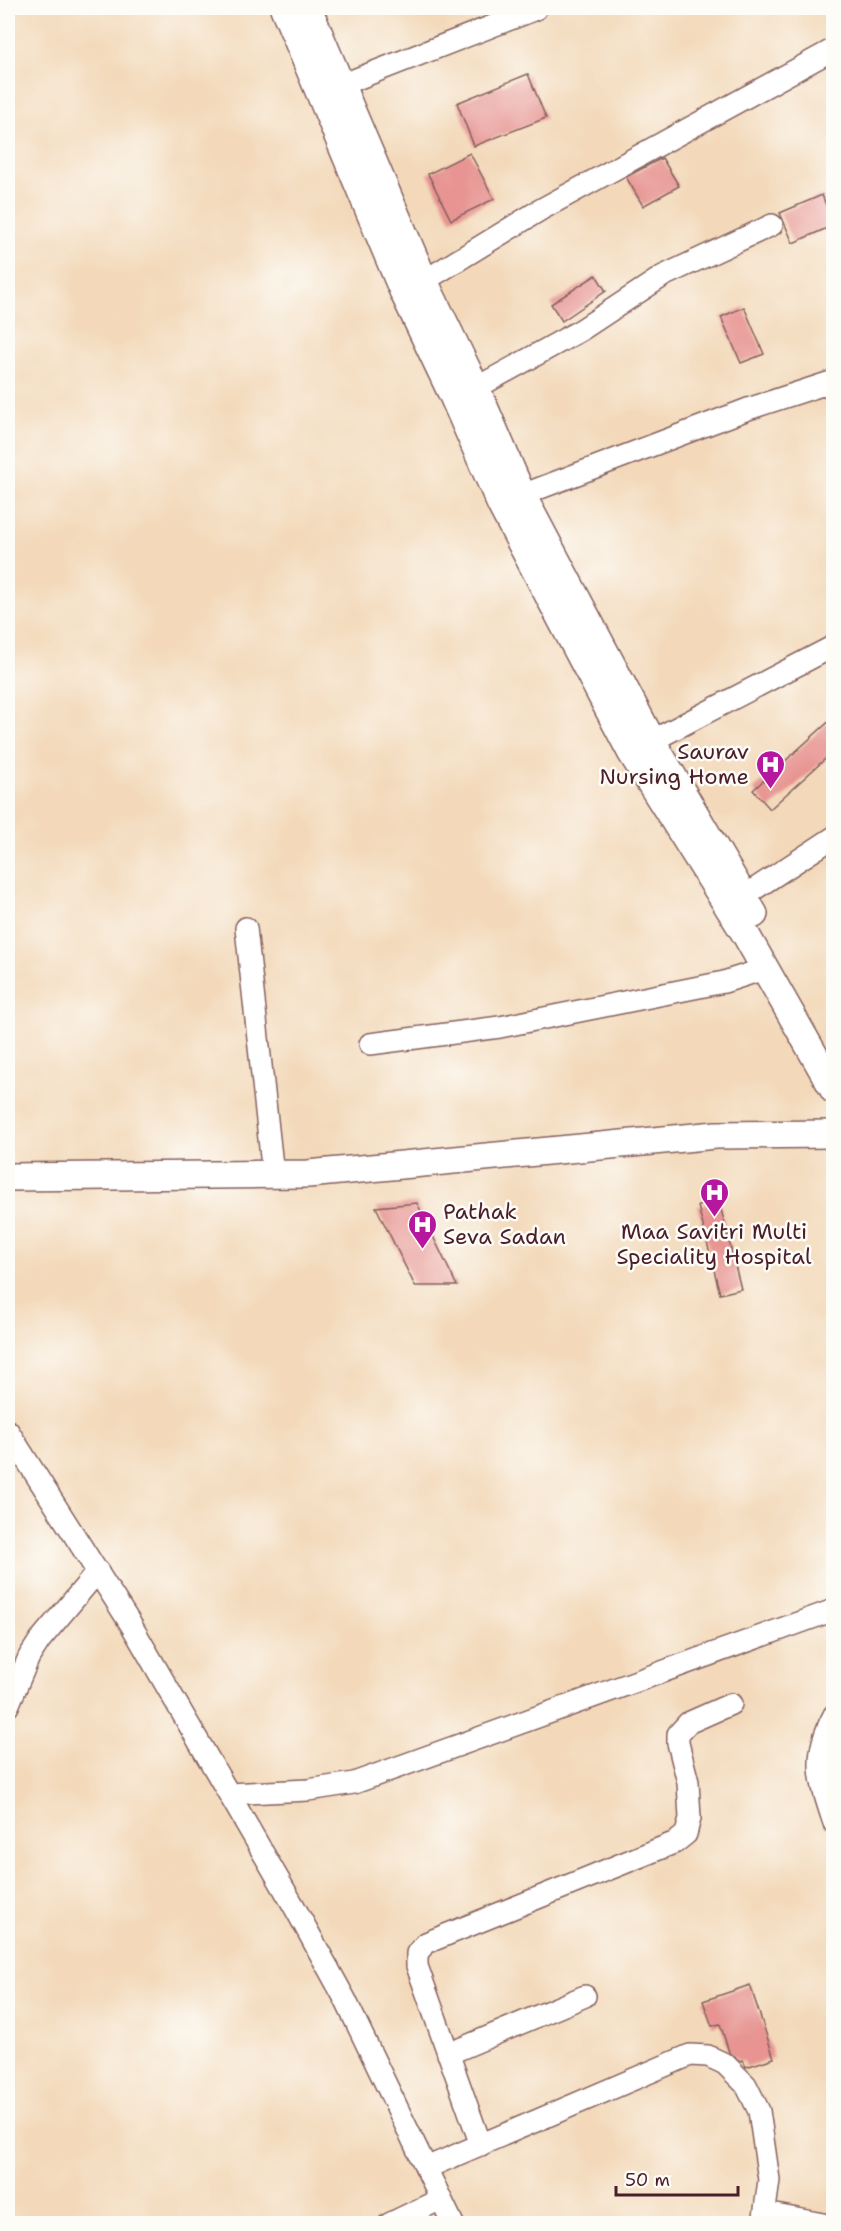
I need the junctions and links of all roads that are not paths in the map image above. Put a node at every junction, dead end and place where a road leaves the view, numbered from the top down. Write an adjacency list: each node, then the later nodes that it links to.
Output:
1 (284, 8): 12 (main road)
2 (308, 8): 5 (main road)
3 (536, 9): 5 (street)
4 (834, 49): 7 (street)
5 (341, 85): 7 (main road)
6 (772, 225): 9 (street)
7 (424, 281): 9 (main road)
8 (834, 381): 10 (street)
9 (476, 388): 10 (main road)
10 (522, 495): 12 (main road)
11 (834, 646): 12 (street)
12 (641, 747): 13 (main road)
13 (693, 831): 15 (main road); 17 (main road)
14 (834, 837): 15 (street)
15 (744, 896): 19 (main road)
16 (246, 928): 22 (street)
17 (764, 969): 18 (street); 20 (main road)
18 (370, 1044)
19 (834, 1053)
20 (834, 1090)
21 (834, 1134): 22 (main road)
22 (273, 1175): 23 (main road)
23 (8, 1177)
24 (8, 1431): 25 (street)
25 (98, 1571): 27 (street); 32 (street)
26 (834, 1610): 32 (street)
27 (29, 1657): 28 (street); 30 (street)
28 (8, 1664)
29 (731, 1704): 35 (street)
30 (8, 1706)
31 (834, 1715): 33 (street)
32 (229, 1794): 37 (street)
33 (834, 1824)
34 (585, 1996): 35 (street)
35 (448, 2054): 36 (street)
36 (481, 2145): 37 (street); 39 (street)
37 (426, 2168): 38 (street)
38 (441, 2199): 40 (street); 41 (street)
39 (764, 2218): 42 (street)
40 (389, 2223)
41 (453, 2223)
42 (823, 2223)

